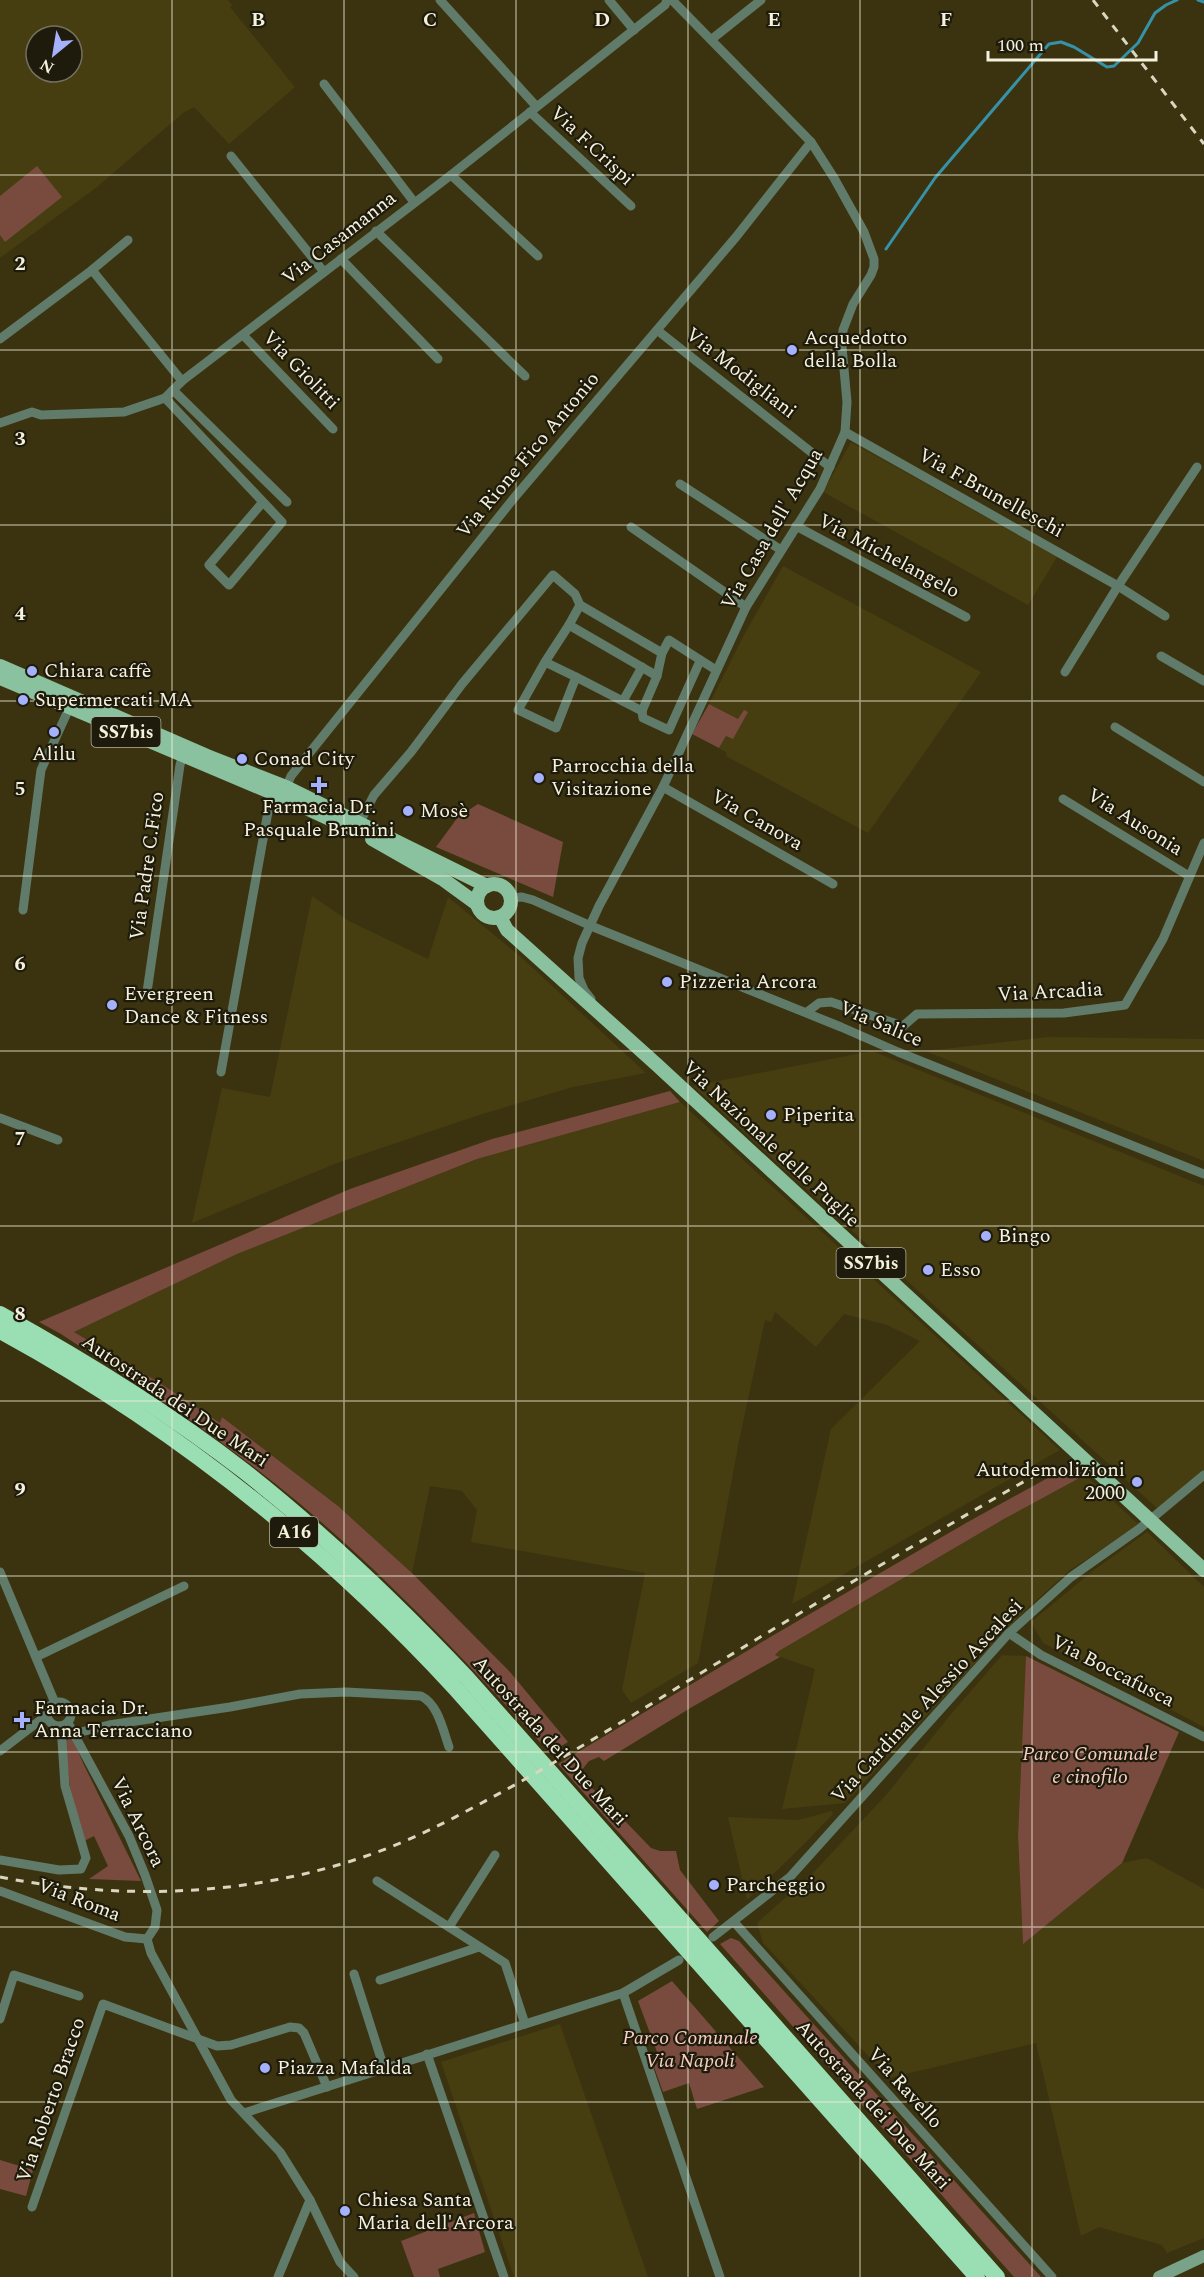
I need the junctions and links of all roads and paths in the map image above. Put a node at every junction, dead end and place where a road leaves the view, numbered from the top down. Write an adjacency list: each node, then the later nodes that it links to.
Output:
1 (440, 0): 9 (street, Via F.Crispi)
2 (609, 0): 6 (street)
3 (667, 0): 6 (street, Via Casamanna)
4 (672, 0): 7 (street)
5 (761, 0): 7 (street)
6 (634, 30): 9 (street, Via Casamanna)
7 (712, 39): 10 (street)
8 (324, 84): 13 (street)
9 (533, 109): 12 (street, Via Casamanna); 14 (street, Via F.Crispi)
10 (811, 142): 21 (street, Via Rione Fico Antonio); 31 (street, Via Casa dell' Acqua)
11 (231, 156): 20 (street)
12 (451, 175): 13 (street, Via Casamanna); 17 (street)
13 (414, 202): 15 (street, Via Casamanna)
14 (631, 206)
15 (376, 231): 18 (street, Via Casamanna); 25 (street)
16 (128, 240): 19 (street)
17 (538, 256)
18 (340, 259): 20 (street, Via Casamanna); 24 (street)
19 (92, 270): 23 (street); 26 (street)
20 (324, 272): 22 (street, Via Casamanna)
21 (657, 330): 32 (street, Via Modigliani); 65 (street, Via Rione Fico Antonio)
22 (243, 335): 26 (street, Via Casamanna); 30 (street, Via Giolitti)
23 (0, 339)
24 (438, 359)
25 (525, 376)
26 (182, 381): 27 (street, Via Casamanna)
27 (173, 390): 28 (street, Via Casamanna); 36 (street)
28 (165, 398): 29 (street, Via Casamanna); 35 (street)
29 (0, 423)
30 (333, 429)
31 (845, 432): 32 (street, Via Casa dell' Acqua); 40 (street, Via F.Brunelleschi)
32 (831, 467): 37 (street, Via Casa dell' Acqua)
33 (1197, 467): 40 (street)
34 (680, 484): 39 (street)
35 (264, 502): 35 (street)
36 (287, 502)
37 (796, 526): 39 (street, Via Casa dell' Acqua); 44 (street, Via Michelangelo)
38 (631, 527): 42 (street)
39 (781, 550): 42 (street, Via Casa dell' Acqua)
40 (1118, 586): 43 (street, Via F.Brunelleschi); 53 (street)
41 (580, 605): 45 (street); 46 (street); 67 (street)
42 (746, 607): 52 (street, Via Casa dell' Acqua)
43 (1165, 616)
44 (966, 618)
45 (569, 625): 49 (street); 51 (street)
46 (662, 653): 48 (street); 54 (street)
47 (1161, 656): 57 (street)
48 (700, 661): 52 (street); 60 (street)
49 (545, 662): 55 (street); 55 (street)
50 (0, 666): 59 (main road, SS7bis)
51 (642, 667): 54 (street); 58 (street)
52 (716, 670): 64 (street, Via Casa dell' Acqua)
53 (1065, 672)
54 (657, 676): 60 (street)
55 (576, 677): 58 (street)
56 (0, 678): 59 (main road, SS7bis)
57 (1204, 681)
58 (623, 701): 60 (street)
59 (72, 703): 62 (main road, SS7bis); 74 (street)
60 (642, 711)
61 (1115, 727): 63 (street)
62 (184, 752): 65 (main road, SS7bis); 77 (street, Via Padre C.Fico)
63 (1204, 782)
64 (663, 787): 70 (street, Via Canova); 76 (street, Via Casa dell' Acqua)
65 (280, 790): 67 (main road, SS7bis); 73 (main road, SS7bis); 80 (street, Via Rione Fico Antonio)
66 (1063, 799): 69 (street, Via Ausonia)
67 (360, 824): 71 (main road, SS7bis)
68 (1204, 843): 69 (street, Via Arcadia)
69 (1189, 876): 78 (street, Via Arcadia)
70 (833, 884)
71 (487, 886): 72 (main road, SS7bis); 73 (main road)
72 (510, 898): 75 (main road); 76 (street, Via Salice)
73 (477, 904): 75 (main road, SS7bis)
74 (23, 910)
75 (500, 917): 79 (main road, Via Nazionale delle Puglie / SS7bis)
76 (591, 926): 78 (street, Via Salice); 79 (street, Via Casa dell' Acqua)
77 (147, 992)
78 (807, 1012): 83 (street, Via Salice)
79 (606, 1020): 87 (main road, Via Nazionale delle Puglie / SS7bis)
80 (220, 1072)
81 (0, 1118): 82 (street)
82 (58, 1140)
83 (1204, 1174)
84 (0, 1314): 99 (highway, Autostrada dei Due Mari / A16)
85 (0, 1331): 99 (highway, Autostrada dei Due Mari / A16)
86 (1204, 1475): 90 (street, Via Cardinale Alessio Ascalesi)
87 (1204, 1570)
88 (0, 1572): 91 (street, Via Arcora)
89 (184, 1586): 91 (street)
90 (1009, 1633): 96 (street, Via Boccafusca); 105 (street, Via Cardinale Alessio Ascalesi)
91 (36, 1657): 92 (street, Via Arcora)
92 (56, 1703): 93 (street); 94 (street, Via Arcora)
93 (47, 1715): 94 (street, Via Arcora); 98 (street)
94 (64, 1725): 95 (street, Via Arcora); 102 (street)
95 (74, 1734): 97 (street); 108 (street, Via Arcora)
96 (1204, 1737)
97 (449, 1747)
98 (0, 1751)
99 (525, 1756): 100 (highway, Autostrada dei Due Mari / A16)
100 (551, 1785): 129 (highway, Autostrada dei Due Mari / A16); 130 (highway, Autostrada dei Due Mari / A16)
101 (495, 1855): 106 (street)
102 (0, 1860)
103 (376, 1881): 106 (street)
104 (0, 1891): 108 (street, Via Roma)
105 (734, 1922): 107 (street, Via Cardinale Alessio Ascalesi); 131 (street, Via Ravello)
106 (449, 1928): 109 (street)
107 (713, 1937)
108 (147, 1939): 117 (street)
109 (479, 1947): 112 (street); 116 (street)
110 (679, 1960): 113 (street)
111 (354, 1974): 119 (street)
112 (380, 1980)
113 (623, 1993): 116 (street); 128 (street)
114 (79, 1996): 115 (street)
115 (0, 2019)
116 (525, 2024): 118 (street)
117 (198, 2041): 120 (street); 121 (street); 123 (street, Via Roberto Bracco)
118 (427, 2054): 119 (street); 127 (street)
119 (384, 2068): 120 (street)
120 (327, 2087): 121 (street)
121 (244, 2113): 122 (street)
122 (310, 2200): 125 (street); 126 (street)
123 (32, 2207)
124 (1204, 2256): 132 (main road)
125 (278, 2277)
126 (354, 2277)
127 (504, 2277)
128 (720, 2277)
129 (977, 2277)
130 (997, 2277)
131 (1052, 2277)
132 (1158, 2277)

